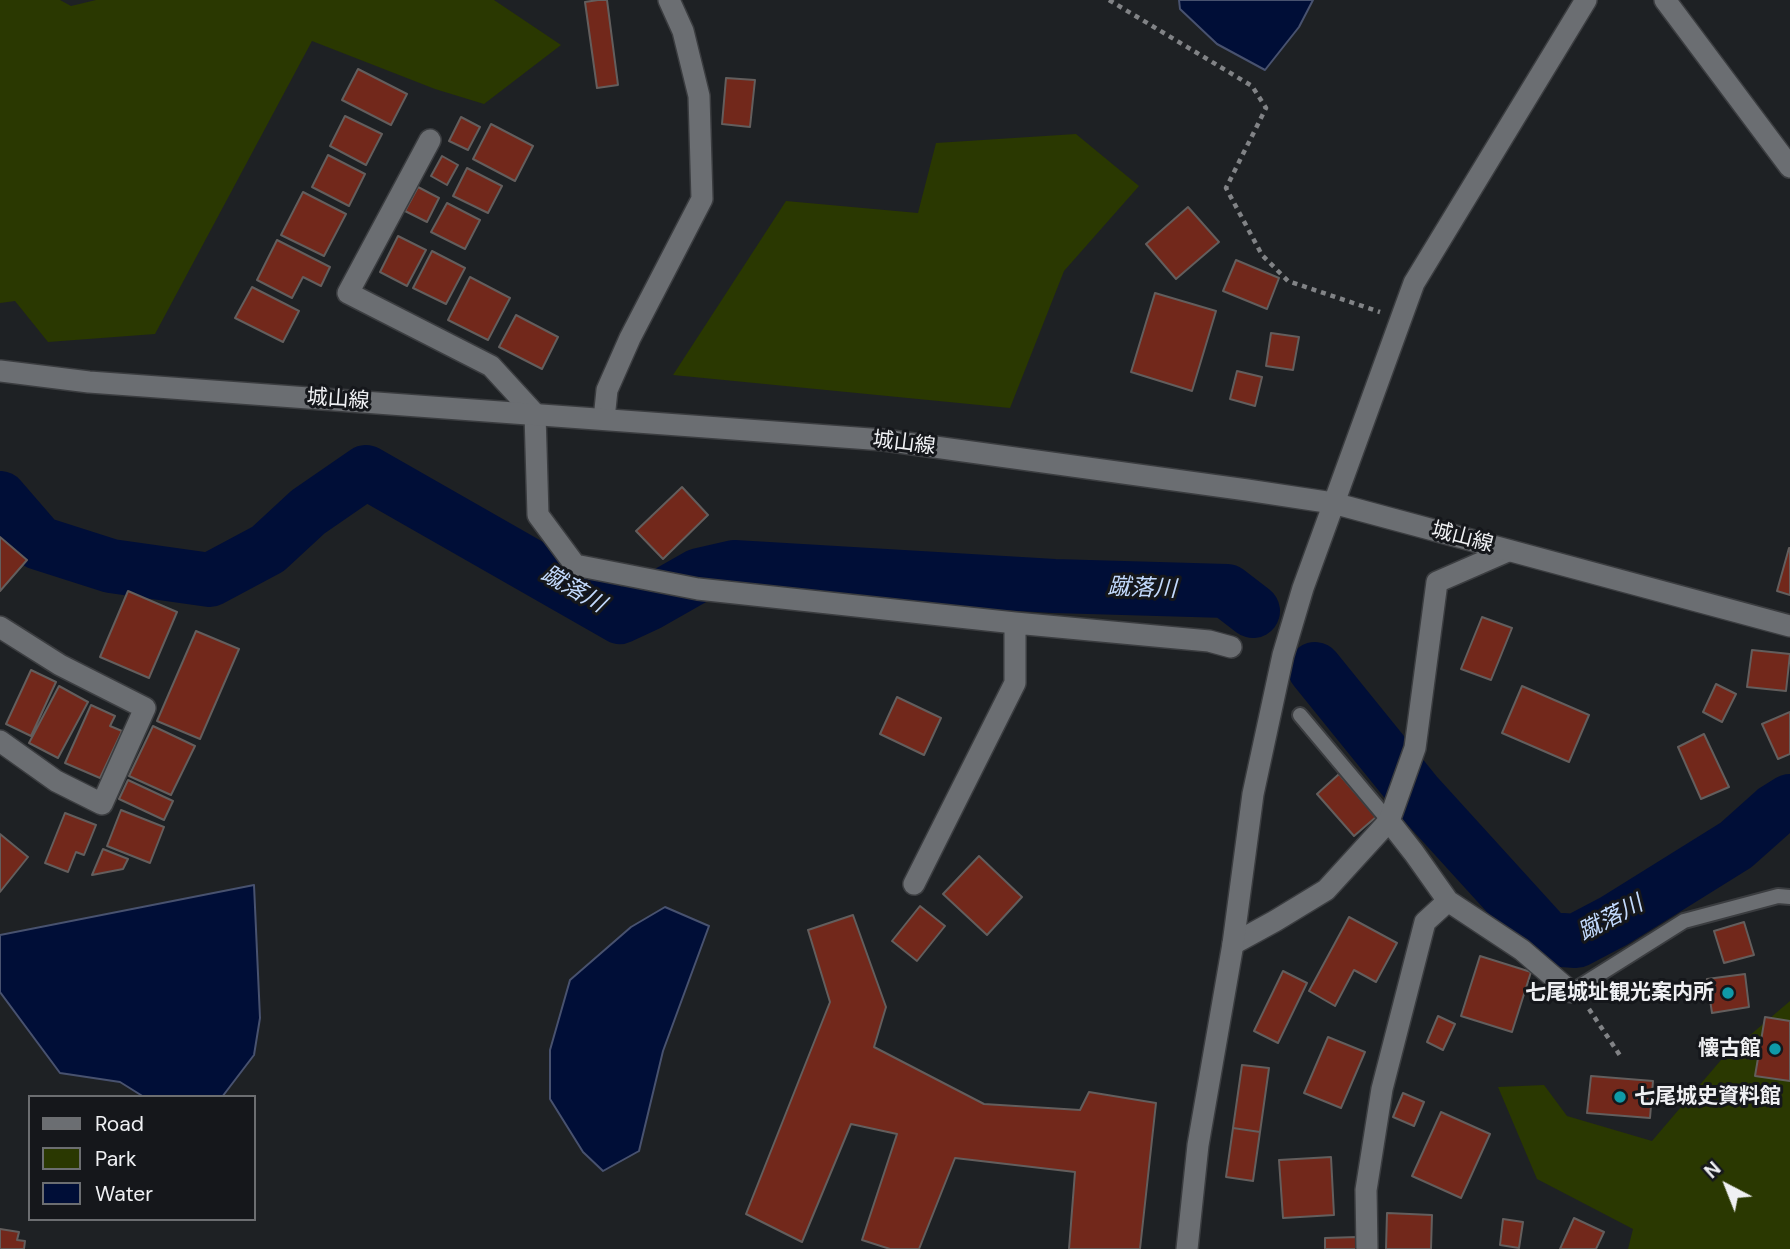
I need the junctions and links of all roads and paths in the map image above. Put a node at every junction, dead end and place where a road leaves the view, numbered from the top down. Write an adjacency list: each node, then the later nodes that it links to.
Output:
1 (669, 0): 10 (street)
2 (1108, 0): 7 (path)
3 (1586, 0): 7 (street)
4 (1665, 0): 6 (street)
5 (430, 139): 9 (street)
6 (1790, 167)
7 (1400, 320): 11 (street)
8 (0, 371): 9 (street, 城山線)
9 (535, 414): 10 (street, 城山線); 13 (street)
10 (604, 419): 11 (street, 城山線)
11 (1334, 503): 12 (street, 城山線); 23 (street)
12 (1507, 551): 14 (street, 城山線); 19 (street)
13 (1014, 623): 16 (street); 20 (street)
14 (1790, 626)
15 (0, 627): 18 (street)
16 (1231, 647)
17 (1300, 715): 19 (lane)
18 (0, 741)
19 (1390, 821): 22 (street); 23 (street)
20 (914, 884)
21 (1790, 897): 24 (lane)
22 (1448, 901): 24 (street); 27 (street)
23 (1233, 944): 26 (street)
24 (1571, 992): 25 (path)
25 (1621, 1057)
26 (1187, 1249)
27 (1367, 1249)

